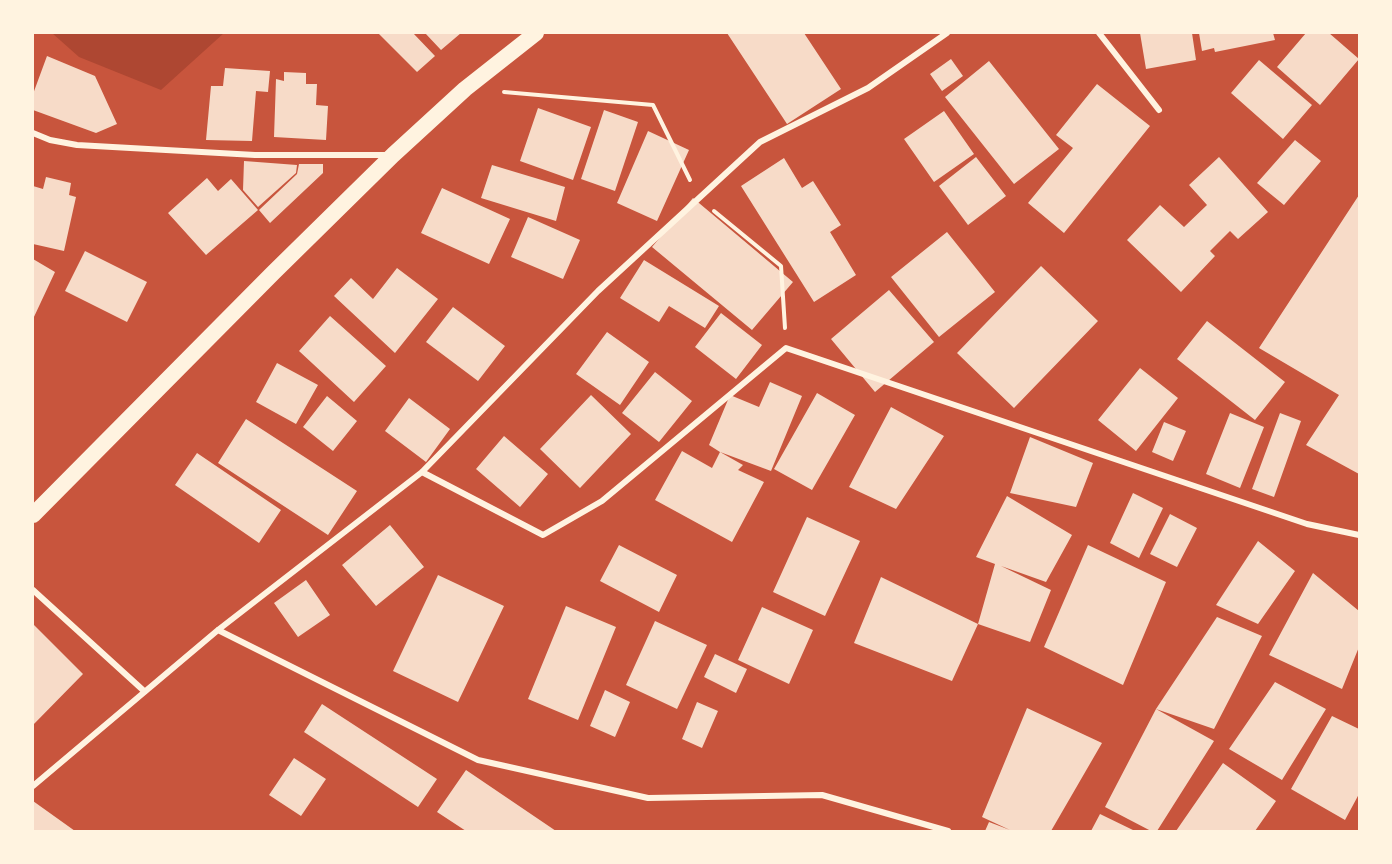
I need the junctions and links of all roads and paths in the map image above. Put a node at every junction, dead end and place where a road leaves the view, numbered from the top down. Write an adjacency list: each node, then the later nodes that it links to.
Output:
1 (536, 33): 4 (highway)
2 (947, 33): 8 (street)
3 (1099, 33): 5 (street)
4 (465, 89): 7 (highway); 8 (path)
5 (1159, 110)
6 (33, 133): 7 (street)
7 (393, 155): 11 (highway)
8 (699, 198): 9 (path); 10 (street)
9 (786, 348): 10 (street); 12 (street)
10 (422, 472): 14 (street)
11 (33, 515)
12 (1359, 535)
13 (33, 590): 15 (street)
14 (218, 630): 15 (street); 17 (street)
15 (144, 691): 16 (street)
16 (33, 786)
17 (948, 831)

